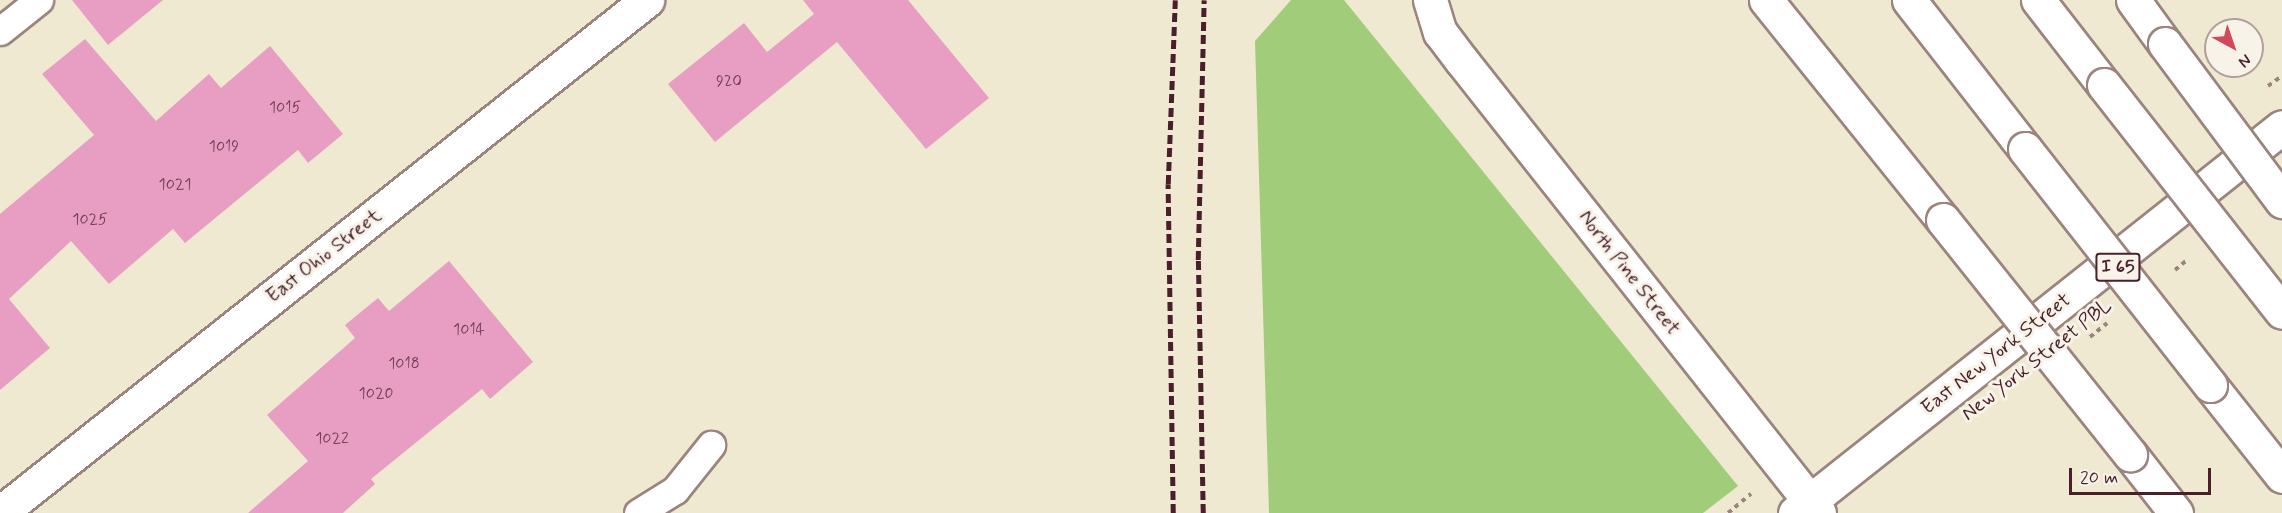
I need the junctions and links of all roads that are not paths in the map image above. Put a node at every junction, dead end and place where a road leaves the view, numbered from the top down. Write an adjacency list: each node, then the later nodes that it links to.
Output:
1 (39, 0): 8 (lane)
2 (1430, 0): 14 (main road, North Pine Street)
3 (1766, 0): 17 (main road, bridge)
4 (1909, 0): 13 (main road, I 65, bridge)
5 (2038, 0): 11 (main road, bridge)
6 (2133, 0): 10 (main road, bridge)
7 (625, 6): 15 (main road, East Ohio Street)
8 (0, 31)
9 (2282, 128): 14 (main road, East New York Street)
10 (2282, 201)
11 (2282, 312)
12 (711, 446): 16 (lane)
13 (2282, 476)
14 (1808, 509)
15 (0, 513)
16 (638, 513)
17 (2176, 513)

